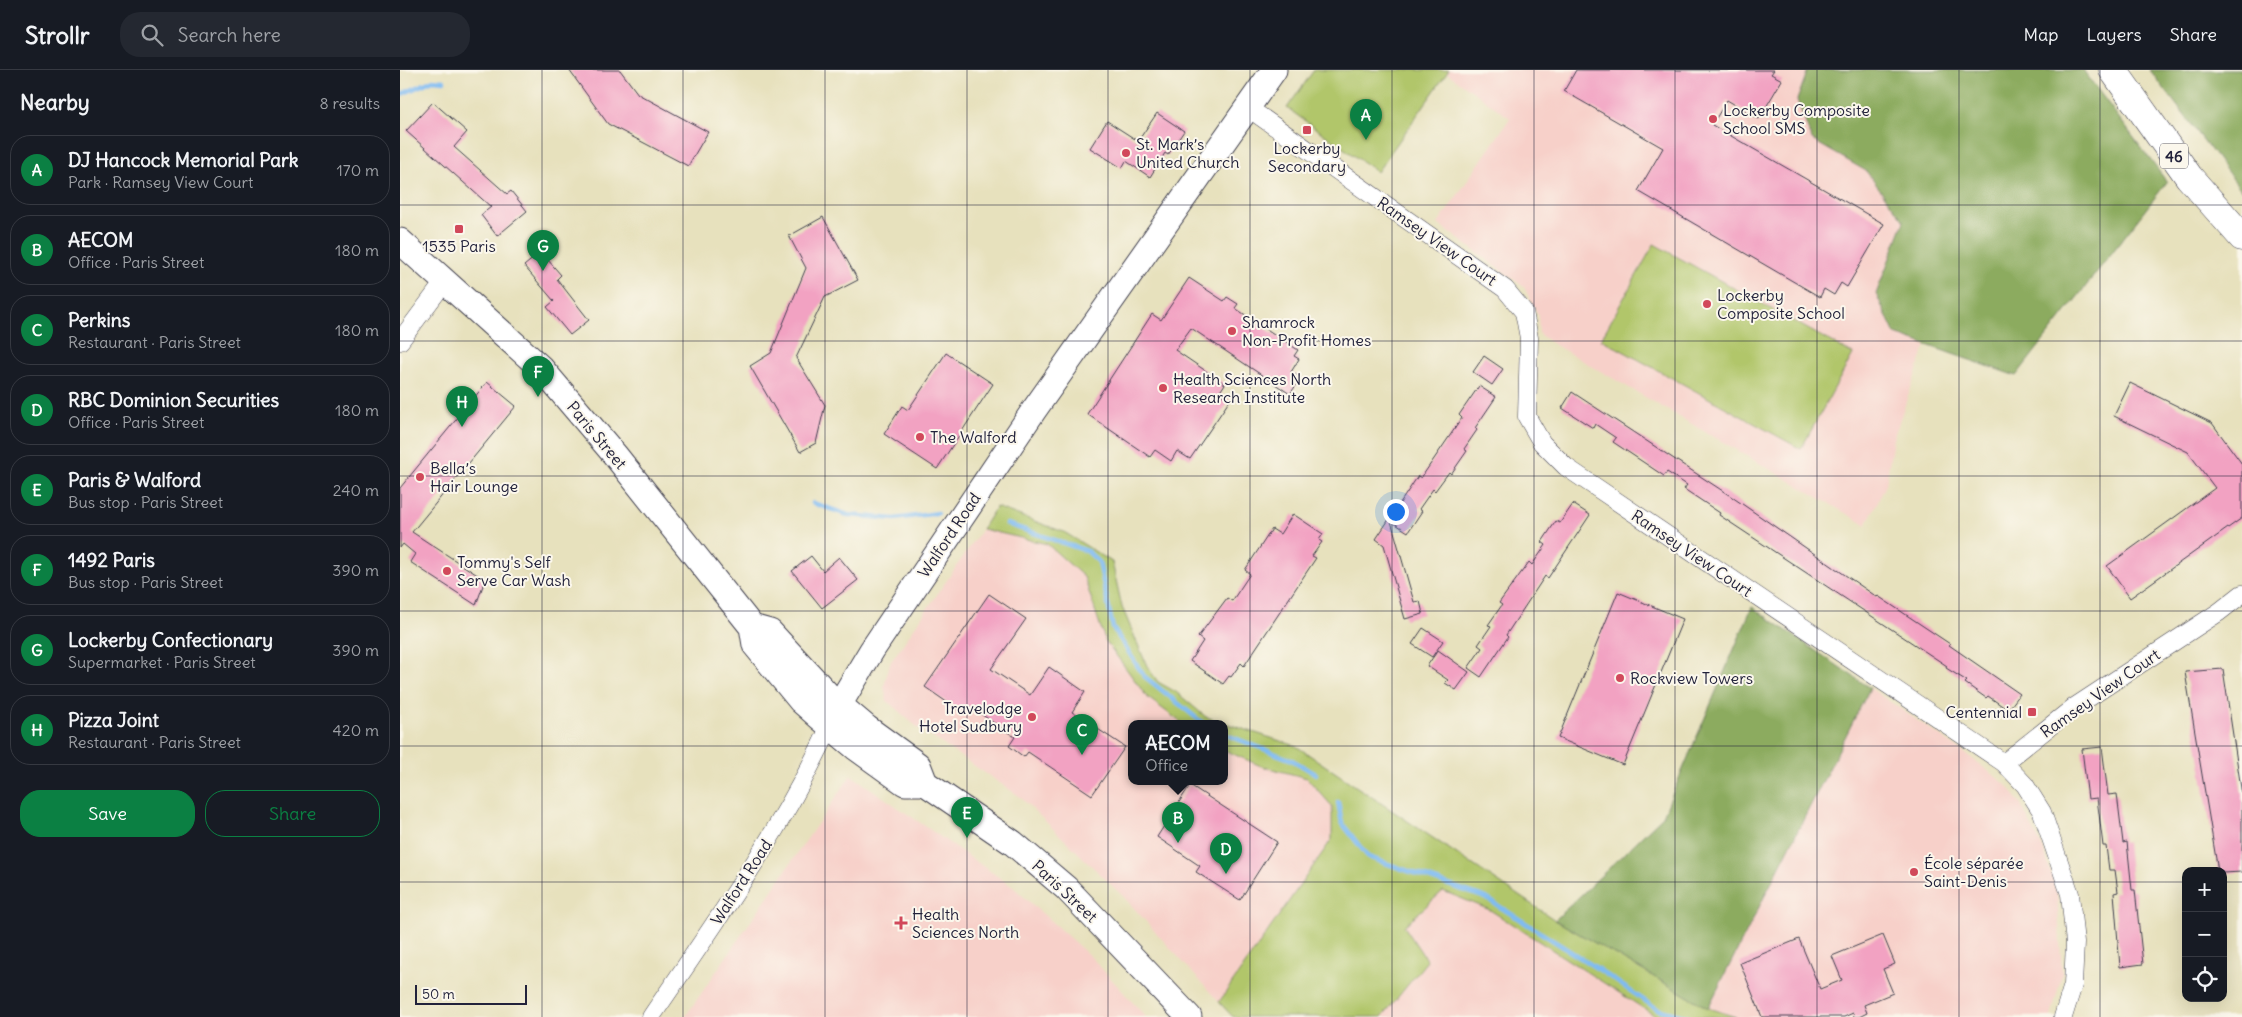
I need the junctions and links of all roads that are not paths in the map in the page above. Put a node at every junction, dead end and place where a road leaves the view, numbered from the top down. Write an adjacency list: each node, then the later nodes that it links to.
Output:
1 (1274, 70): 3 (main road, Walford Road)
2 (2113, 70): 4 (main road, 46)
3 (1247, 107): 9 (main road, Walford Road); 10 (street, Ramsey View Court)
4 (2242, 237)
5 (400, 241): 6 (main road, Paris Street)
6 (445, 281): 7 (street); 9 (main road, Paris Street)
7 (400, 341)
8 (2242, 594): 10 (street, Ramsey View Court)
9 (834, 716): 11 (street, Walford Road); 12 (main road, Paris Street)
10 (2004, 763): 13 (street)
11 (651, 1017)
12 (1189, 1017)
13 (2063, 1017)

